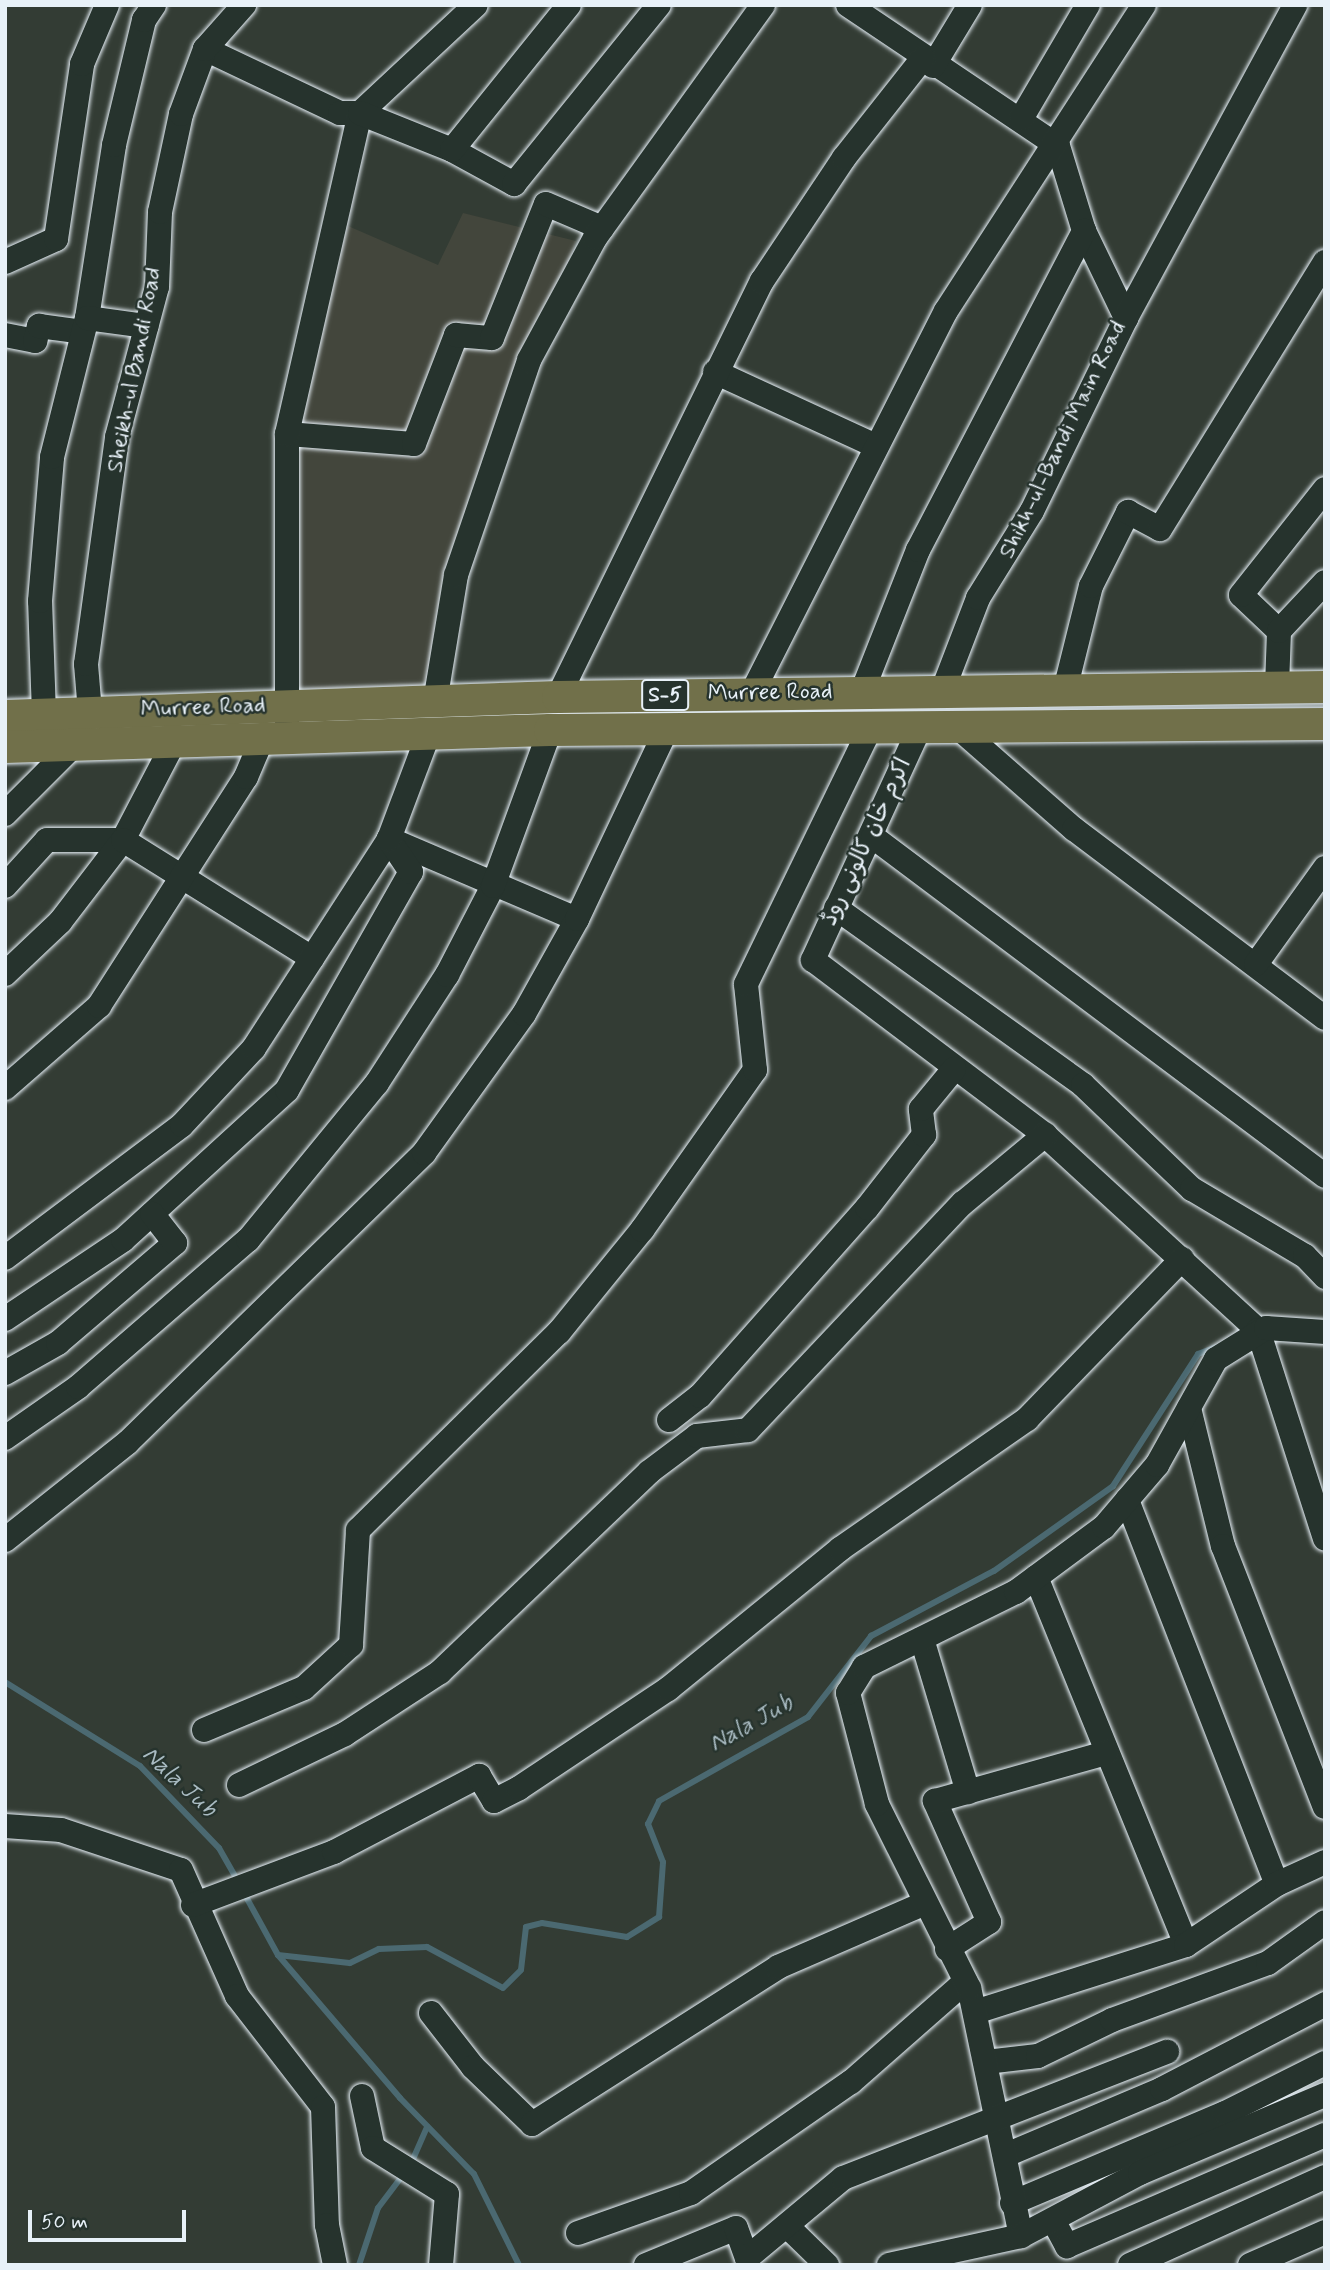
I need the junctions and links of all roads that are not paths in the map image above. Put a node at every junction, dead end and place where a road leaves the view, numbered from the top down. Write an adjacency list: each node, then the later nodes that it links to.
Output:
1 (107, 5): 22 (street)
2 (153, 5): 25 (street)
3 (244, 5): 14 (street, Sheikh-ul Bandi Road)
4 (569, 5): 19 (street)
5 (659, 5): 19 (street)
6 (763, 5): 20 (street)
7 (848, 5): 13 (street)
8 (970, 5): 15 (street)
9 (1088, 5): 17 (street)
10 (1144, 5): 18 (street)
11 (1295, 5): 24 (street)
12 (474, 6): 16 (street)
13 (873, 13): 15 (street)
14 (205, 50): 16 (street); 26 (street, Sheikh-ul Bandi Road)
15 (928, 62): 17 (street); 28 (street)
16 (360, 113): 19 (street); 29 (street)
17 (1021, 119): 18 (street)
18 (1058, 146): 21 (street, Shikh-ul-Bandi Main Road); 30 (street)
19 (452, 150)
20 (602, 228): 29 (street); 41 (street)
21 (1084, 231): 24 (street, Shikh-ul-Bandi Main Road); 37 (street)
22 (5, 262)
23 (1325, 262): 36 (street)
24 (1126, 318): 38 (street, Shikh-ul-Bandi Main Road)
25 (85, 325): 26 (street); 27 (street); 44 (street)
26 (146, 326): 43 (street, Sheikh-ul Bandi Road)
27 (5, 335)
28 (715, 372): 30 (street); 40 (street)
29 (287, 434): 42 (street)
30 (874, 445): 39 (street)
31 (1325, 489): 33 (street)
32 (1325, 582): 33 (street)
33 (1279, 631): 34 (street)
34 (1277, 687): 35 (main road, Murree Road / S-5); 36 (main road, Murree Road / S-5)
35 (1317, 687): 46 (main road)
36 (1065, 690): 38 (main road, Murree Road / S-5)
37 (862, 692): 38 (main road, Murree Road / S-5); 39 (main road, Murree Road / S-5)
38 (942, 692)
39 (752, 693): 40 (main road, Murree Road / S-5)
40 (558, 697): 41 (main road, Murree Road / S-5)
41 (435, 702): 42 (main road, Murree Road / S-5)
42 (287, 706): 43 (main road, Murree Road / S-5); 53 (street)
43 (90, 712): 44 (main road, Murree Road / S-5)
44 (44, 714): 45 (main road, Murree Road / S-5)
45 (5, 716)
46 (1317, 724): 48 (main road, Murree Road / S-5)
47 (921, 725): 48 (main road, Murree Road / S-5); 49 (main road, Murree Road / S-5); 58 (street, اکرم خان کالونی روڈ)
48 (955, 725): 68 (street)
49 (871, 727): 50 (main road, Murree Road / S-5); 91 (street)
50 (667, 729): 51 (main road, Murree Road / S-5); 66 (street)
51 (550, 730): 52 (main road, Murree Road / S-5); 64 (street)
52 (427, 738): 53 (main road, Murree Road / S-5); 59 (street)
53 (274, 742): 54 (main road, Murree Road / S-5); 62 (street)
54 (173, 744): 55 (main road, Murree Road / S-5); 60 (street)
55 (75, 745): 56 (main road, Murree Road / S-5); 57 (street)
56 (6, 747)
57 (5, 814)
58 (873, 837): 65 (street, اکرم خان کالونی روڈ); 74 (street)
59 (389, 839): 64 (street); 67 (street); 75 (street)
60 (123, 840): 62 (street); 63 (street); 69 (street)
61 (1325, 868): 68 (street)
62 (184, 875): 67 (street); 72 (street)
63 (5, 886)
64 (493, 886): 66 (street); 85 (street)
65 (836, 908): 71 (street, اکرم خان کالونی روڈ); 78 (street)
66 (578, 919): 87 (street)
67 (312, 958): 76 (street)
68 (1256, 964): 70 (street)
69 (5, 974)
70 (1325, 1018)
71 (954, 1069): 73 (street); 84 (street)
72 (5, 1088)
73 (1045, 1135): 77 (street); 93 (street)
74 (1325, 1176)
75 (152, 1214): 79 (street); 82 (street)
76 (5, 1258)
77 (1182, 1259): 80 (street); 100 (street)
78 (1325, 1277)
79 (5, 1319)
80 (1258, 1330): 81 (street); 83 (street); 88 (street)
81 (1325, 1332)
82 (5, 1373)
83 (1189, 1408): 86 (street); 95 (street)
84 (669, 1420)
85 (5, 1438)
86 (1127, 1500): 89 (street); 98 (street)
87 (5, 1539)
88 (1325, 1539)
89 (1036, 1577): 90 (street); 92 (street)
90 (922, 1639): 94 (street); 99 (street)
91 (204, 1730)
92 (1106, 1753): 94 (street); 102 (street)
93 (239, 1785)
94 (968, 1792): 103 (street)
95 (1325, 1807)
96 (5, 1826): 100 (street)
97 (1325, 1862): 98 (street)
98 (1277, 1884): 102 (street)
99 (923, 1904): 103 (street); 107 (street)
100 (193, 1905): 125 (street)
101 (1325, 1922): 109 (street)
102 (1186, 1945): 106 (street)
103 (947, 1949): 104 (street)
104 (965, 1982): 106 (street); 121 (street)
105 (1325, 2004): 115 (street)
106 (975, 2012): 109 (street)
107 (431, 2013)
108 (1167, 2052): 113 (street)
109 (986, 2062): 113 (street)
110 (1325, 2063): 117 (street)
111 (1325, 2095): 118 (street)
112 (362, 2096): 126 (street)
113 (998, 2114): 115 (street); 119 (street)
114 (1325, 2135): 118 (street)
115 (1006, 2155): 117 (street)
116 (1325, 2177): 129 (street)
117 (1012, 2203): 122 (street)
118 (1053, 2220): 122 (street)
119 (787, 2226): 124 (street); 127 (street)
120 (1325, 2232): 130 (street)
121 (579, 2233)
122 (1021, 2236): 123 (street)
123 (967, 2257): 128 (street)
124 (657, 2263)
125 (335, 2265)
126 (441, 2265)
127 (827, 2265)
128 (889, 2265)
129 (1130, 2265)
130 (1250, 2265)

